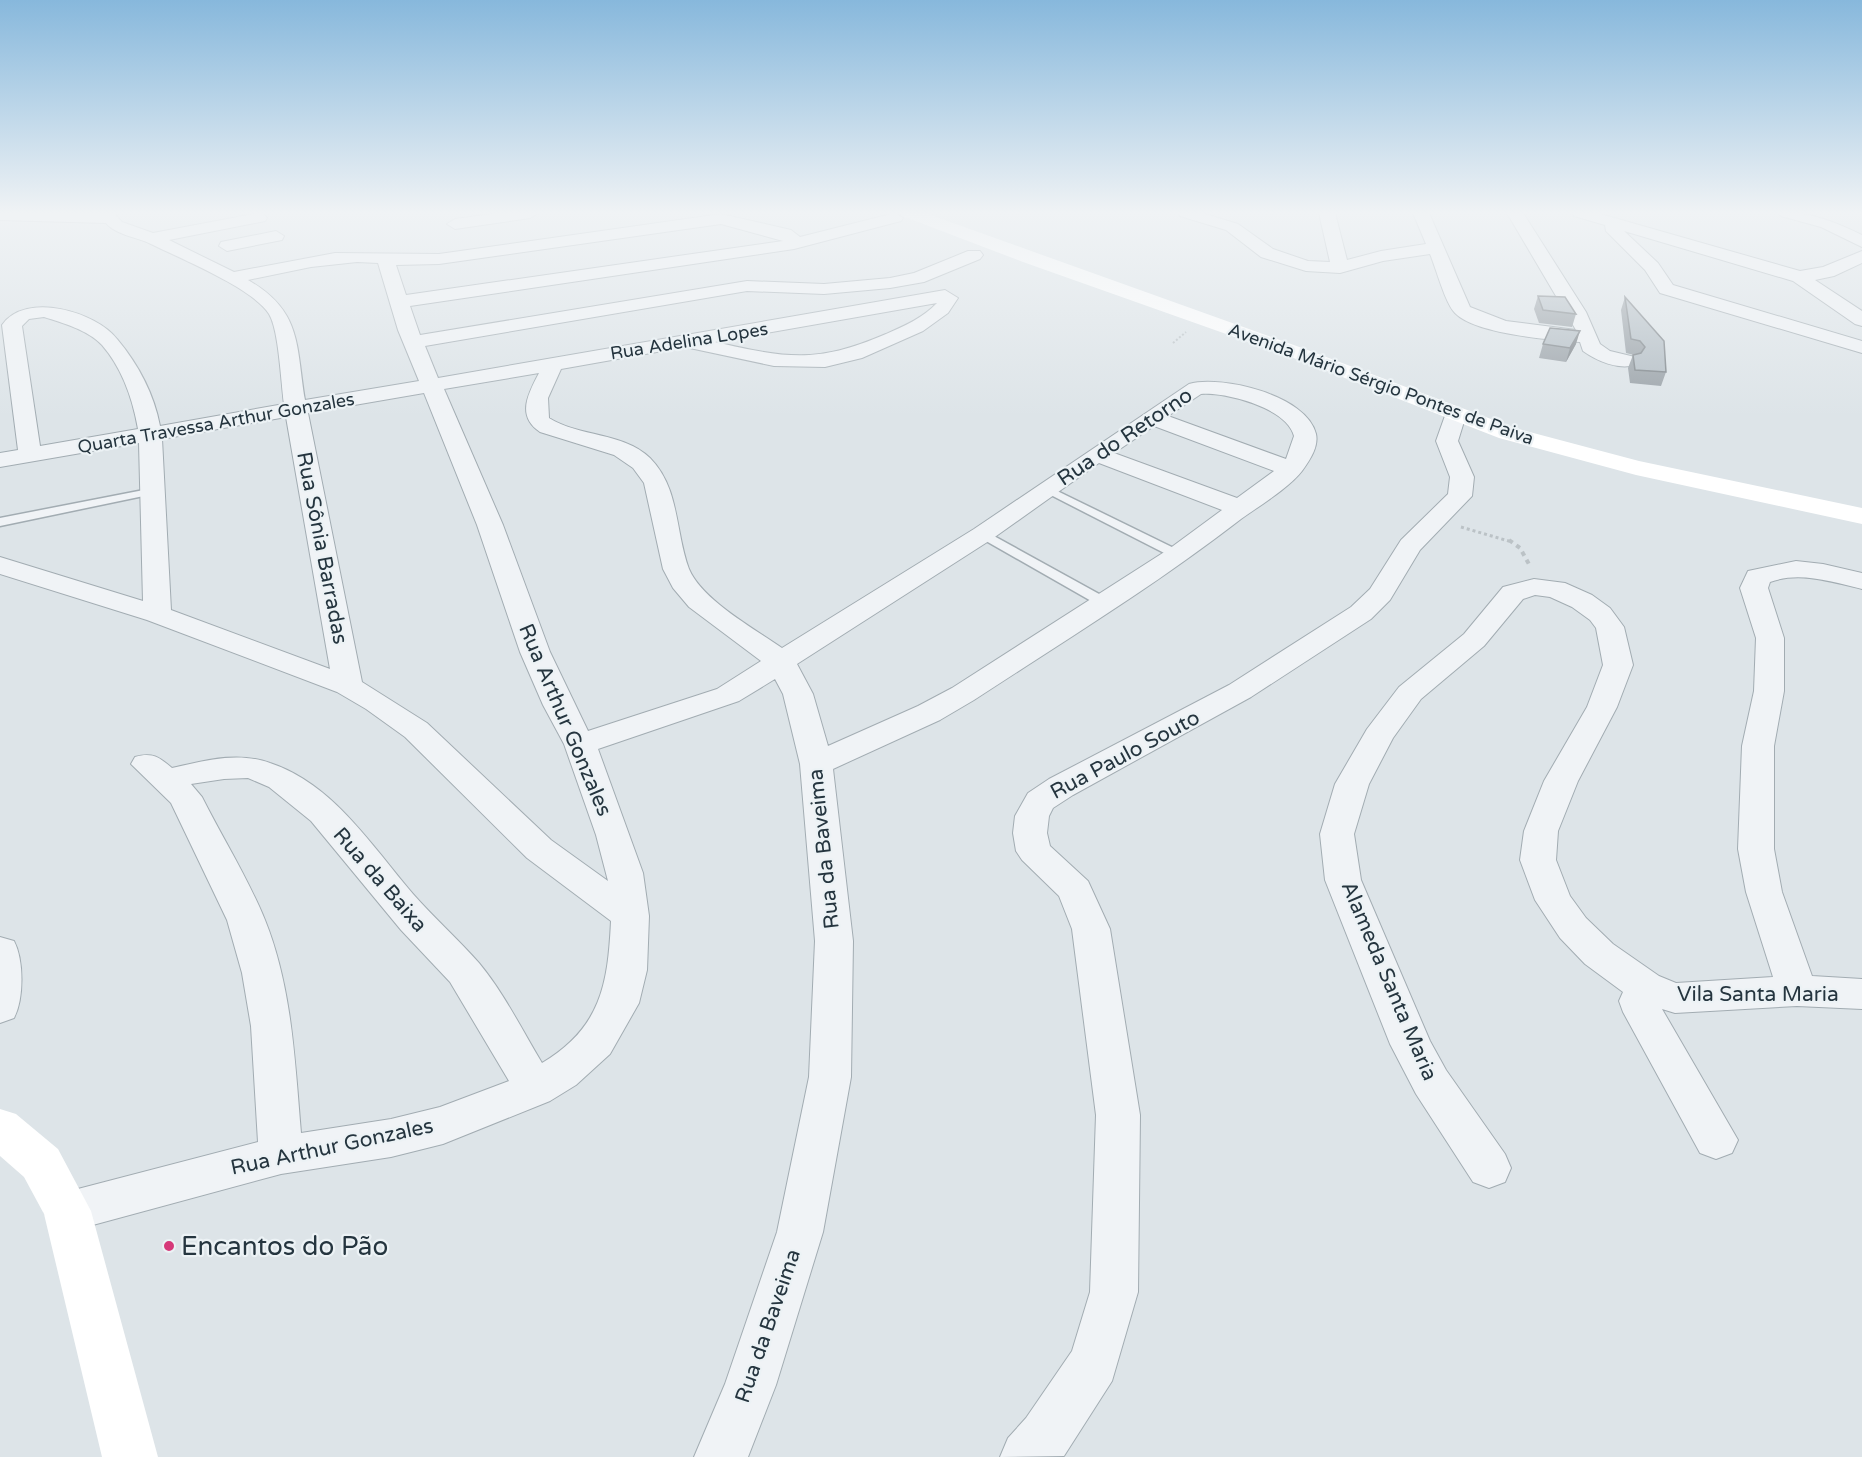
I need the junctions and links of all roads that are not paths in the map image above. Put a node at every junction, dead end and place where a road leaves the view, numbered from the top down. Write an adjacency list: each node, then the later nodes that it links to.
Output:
1 (237, 281): 25 (street, Rua Sônia Barradas)
2 (392, 281): 13 (street, Rua Arthur Gonzales)
3 (537, 281): 13 (street)
4 (617, 281): 14 (street)
5 (901, 281): 12 (street)
6 (1094, 281): 26 (main road, Avenida Mário Sérgio Pontes de Paiva)
7 (1119, 281): 35 (main road, Avenida Mário Sérgio Pontes de Paiva)
8 (1449, 281): 18 (street)
9 (1558, 281): 18 (street)
10 (1659, 281): 21 (street)
11 (1805, 281): 16 (street)
12 (706, 292): 14 (street); 17 (street)
13 (399, 302): 19 (street, Rua Arthur Gonzales)
14 (634, 305): 19 (street)
15 (13, 318): 28 (street); 30 (street)
16 (1862, 320)
17 (768, 328): 20 (street, Rua Adelina Lopes); 20 (street, Rua Adelina Lopes)
18 (1589, 337): 22 (street)
19 (415, 342): 24 (street, Rua Arthur Gonzales)
20 (689, 342): 23 (street, Rua Adelina Lopes)
21 (1862, 347)
22 (1628, 361)
23 (553, 364): 24 (street, Rua Adelina Lopes); 46 (street, Rua da Baveima)
24 (432, 386): 25 (street, Quarta Travessa Arthur Gonzales); 48 (street, Rua Arthur Gonzales)
25 (296, 410): 28 (street, Quarta Travessa Arthur Gonzales); 47 (street, Rua Sônia Barradas)
26 (1455, 415): 37 (main road, Avenida Mário Sérgio Pontes de Paiva); 64 (street, Rua Paulo Souto)
27 (1153, 418): 29 (street, Rua do Retorno); 32 (street); 32 (street, Rua do Retorno)
28 (150, 435): 30 (street, Quarta Travessa Arthur Gonzales); 34 (street)
29 (1096, 454): 33 (street, Rua do Retorno); 36 (street)
30 (30, 455): 31 (street, Quarta Travessa Arthur Gonzales)
31 (0, 460)
32 (1291, 469): 36 (street, Rua do Retorno)
33 (1047, 489): 39 (street, Rua do Retorno); 40 (lane)
34 (154, 491): 38 (lane); 44 (street)
35 (1862, 504)
36 (1239, 508): 40 (street, Rua do Retorno)
37 (1862, 516)
38 (0, 522)
39 (983, 534): 43 (lane); 46 (street, Rua do Retorno)
40 (1178, 555): 43 (street, Rua do Retorno)
41 (0, 565): 44 (street)
42 (1862, 581): 53 (street)
43 (1105, 603): 49 (street, Rua do Retorno)
44 (157, 614): 47 (street)
45 (1610, 627): 52 (street, Vila Santa Maria); 60 (street, Alameda Santa Maria)
46 (780, 661): 48 (street, Rua do Retorno); 49 (street, Rua da Baveima)
47 (348, 686): 50 (street)
48 (580, 744): 50 (street, Rua Arthur Gonzales)
49 (816, 764): 63 (street, Rua da Baveima)
50 (630, 916): 56 (street, Rua Arthur Gonzales)
51 (0, 951): 55 (street)
52 (1645, 987): 53 (street, Vila Santa Maria); 58 (street)
53 (1797, 991): 54 (street, Vila Santa Maria)
54 (1862, 994)
55 (0, 1007)
56 (535, 1089): 59 (street, Rua Arthur Gonzales); 59 (street, Rua da Baixa)
57 (0, 1128): 61 (main road)
58 (1716, 1140)
59 (281, 1155): 61 (street, Rua Arthur Gonzales)
60 (1489, 1168)
61 (67, 1210): 62 (main road)
62 (130, 1457)
63 (721, 1457)
64 (1027, 1457)

